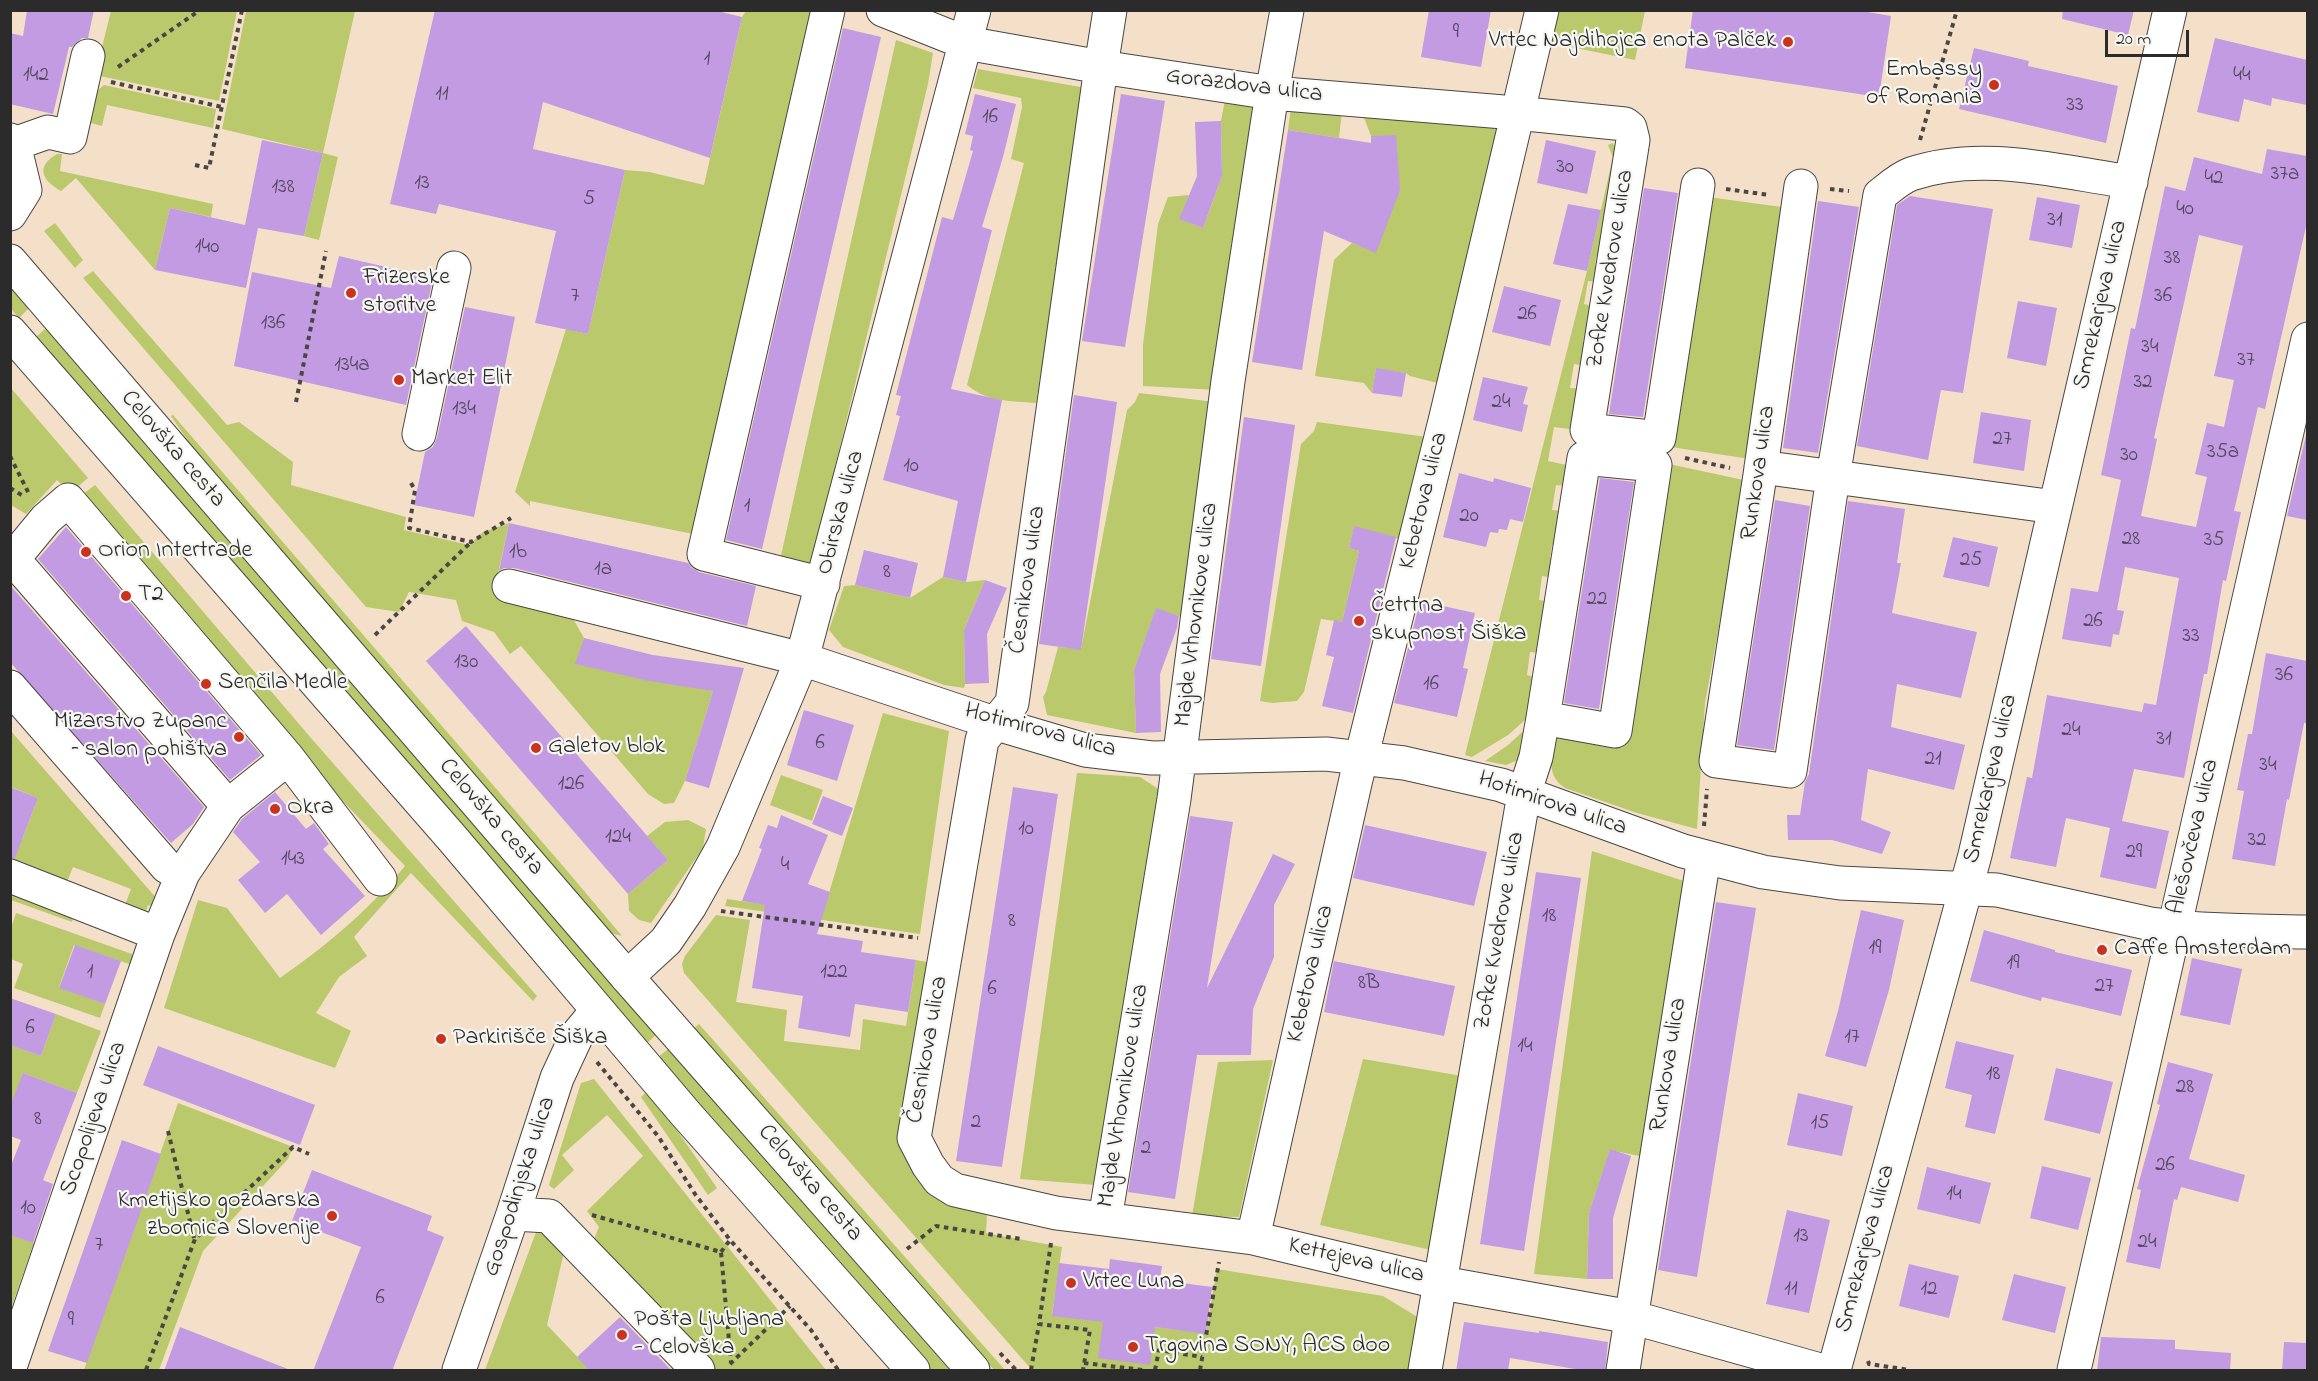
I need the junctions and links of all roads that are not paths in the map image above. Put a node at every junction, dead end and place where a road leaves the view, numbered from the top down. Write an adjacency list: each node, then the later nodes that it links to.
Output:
1 (828, 10): 29 (street)
2 (883, 10): 8 (street, Gorazdova ulica)
3 (974, 10): 8 (street, Obirska ulica)
4 (1110, 10): 9 (street, Česnikova ulica)
5 (1287, 10): 11 (street, Majde Vrhovnikove ulica)
6 (1542, 10): 12 (street, Kebetova ulica)
7 (2170, 10): 15 (street, Smrekarjeva ulica)
8 (966, 43): 9 (street, Gorazdova ulica); 29 (street, Obirska ulica)
9 (1101, 67): 11 (street, Gorazdova ulica); 34 (street, Česnikova ulica)
10 (91, 70): 14 (street)
11 (1272, 93): 12 (street, Gorazdova ulica); 35 (street, Majde Vrhovnikove ulica)
12 (1516, 113): 13 (street, Gorazdova ulica); 36 (street, Kebetova ulica)
13 (1612, 122): 24 (street, Zofke Kvedrove ulica)
14 (12, 142): 18 (street)
15 (2131, 182): 26 (street); 27 (street, Smrekarjeva ulica)
16 (1698, 185): 24 (street)
17 (1801, 186): 25 (street, Runkova ulica)
18 (10, 214)
19 (10, 261): 48 (street, Celovška cesta)
20 (454, 268): 23 (street)
21 (10, 332): 49 (street, Celovška cesta)
22 (2307, 339): 45 (street, Alešovčeva ulica)
23 (419, 434)
24 (1586, 444): 33 (street, Zofke Kvedrove ulica); 33 (street)
25 (1760, 471): 26 (street); 26 (street, Runkova ulica)
26 (1833, 477): 27 (street)
27 (2055, 507): 44 (street, Smrekarjeva ulica)
28 (12, 561): 37 (street); 39 (street)
29 (823, 584): 31 (street, Obirska ulica)
30 (509, 586): 31 (street, Hotimirova ulica)
31 (802, 659): 34 (street, Hotimirova ulica); 48 (street, Obirska ulica)
32 (10, 687): 41 (street)
33 (1543, 718): 38 (street, Zofke Kvedrove ulica)
34 (997, 724): 35 (street, Hotimirova ulica); 50 (street, Česnikova ulica)
35 (1178, 757): 36 (street, Hotimirova ulica); 52 (street, Majde Vrhovnikove ulica)
36 (1362, 757): 38 (street, Hotimirova ulica); 53 (street, Kebetova ulica)
37 (288, 758): 39 (street, Scopolijeva ulica); 43 (street)
38 (1524, 794): 40 (street, Hotimirova ulica); 54 (street, Zofke Kvedrove ulica)
39 (228, 806): 41 (street, Scopolijeva ulica)
40 (1704, 857): 44 (street, Hotimirova ulica); 55 (street, Runkova ulica)
41 (183, 873): 47 (street, Scopolijeva ulica)
42 (10, 876): 47 (street)
43 (380, 879)
44 (1966, 889): 45 (street, Hotimirova ulica); 64 (street, Smrekarjeva ulica)
45 (2175, 927): 46 (street, Hotimirova ulica); 65 (street, Alešovčeva ulica)
46 (2307, 932)
47 (158, 934): 56 (street, Scopolijeva ulica)
48 (627, 977): 60 (street, Celovška cesta)
49 (597, 1011): 51 (street, Gospodinjska ulica); 59 (street, Celovška cesta)
50 (914, 1138): 52 (street, Kettejeva ulica)
51 (513, 1214): 57 (street, Gospodinjska ulica); 58 (street)
52 (1105, 1219): 53 (street, Kettejeva ulica)
53 (1238, 1236): 54 (street, Kettejeva ulica)
54 (1442, 1282): 55 (street, Kettejeva ulica); 61 (street, Zofke Kvedrove ulica)
55 (1631, 1317): 62 (street, Runkova ulica); 63 (street, Kettejeva ulica)
56 (10, 1367)
57 (459, 1371)
58 (698, 1371)
59 (913, 1371)
60 (973, 1371)
61 (1425, 1371)
62 (1623, 1371)
63 (1820, 1371)
64 (1834, 1371)
65 (2074, 1371)

